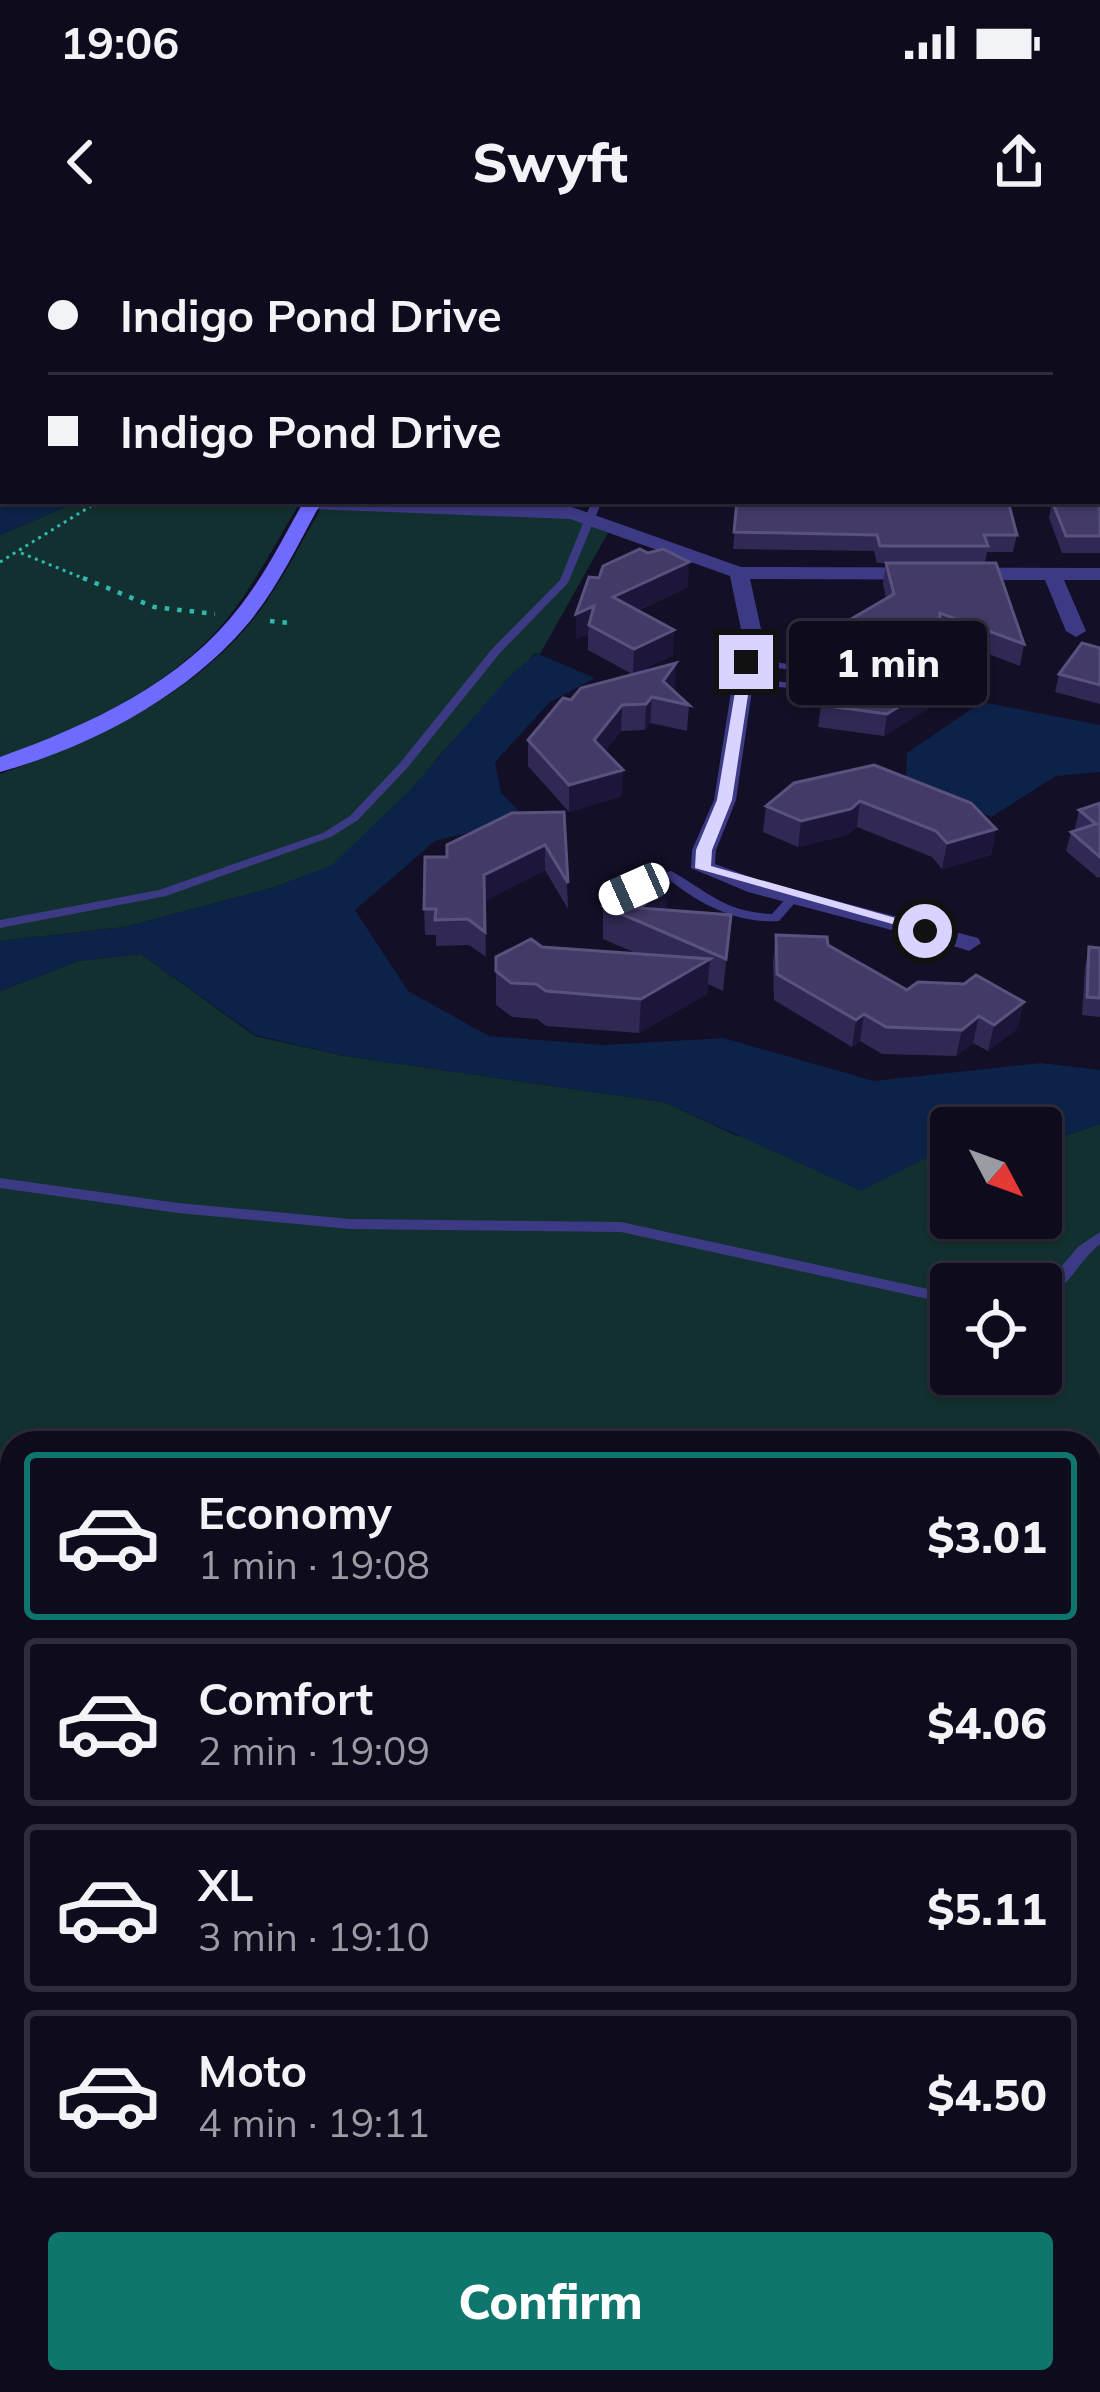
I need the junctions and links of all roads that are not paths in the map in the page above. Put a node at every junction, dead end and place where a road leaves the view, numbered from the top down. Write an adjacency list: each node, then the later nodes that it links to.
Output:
1 (311, 504): 9 (street)
2 (359, 504): 3 (street)
3 (594, 510): 4 (street); 12 (lane)
4 (739, 573): 5 (street); 8 (street)
5 (1052, 574): 6 (street); 7 (street)
6 (1100, 574)
7 (1076, 631)
8 (745, 671): 8 (lane); 10 (street)
9 (0, 765)
10 (703, 868): 11 (street); 11 (lane)
11 (794, 897): 13 (street)
12 (0, 924)
13 (969, 943)
14 (0, 1183): 17 (lane)
15 (1100, 1237): 16 (lane)
16 (1062, 1279)
17 (930, 1294)

